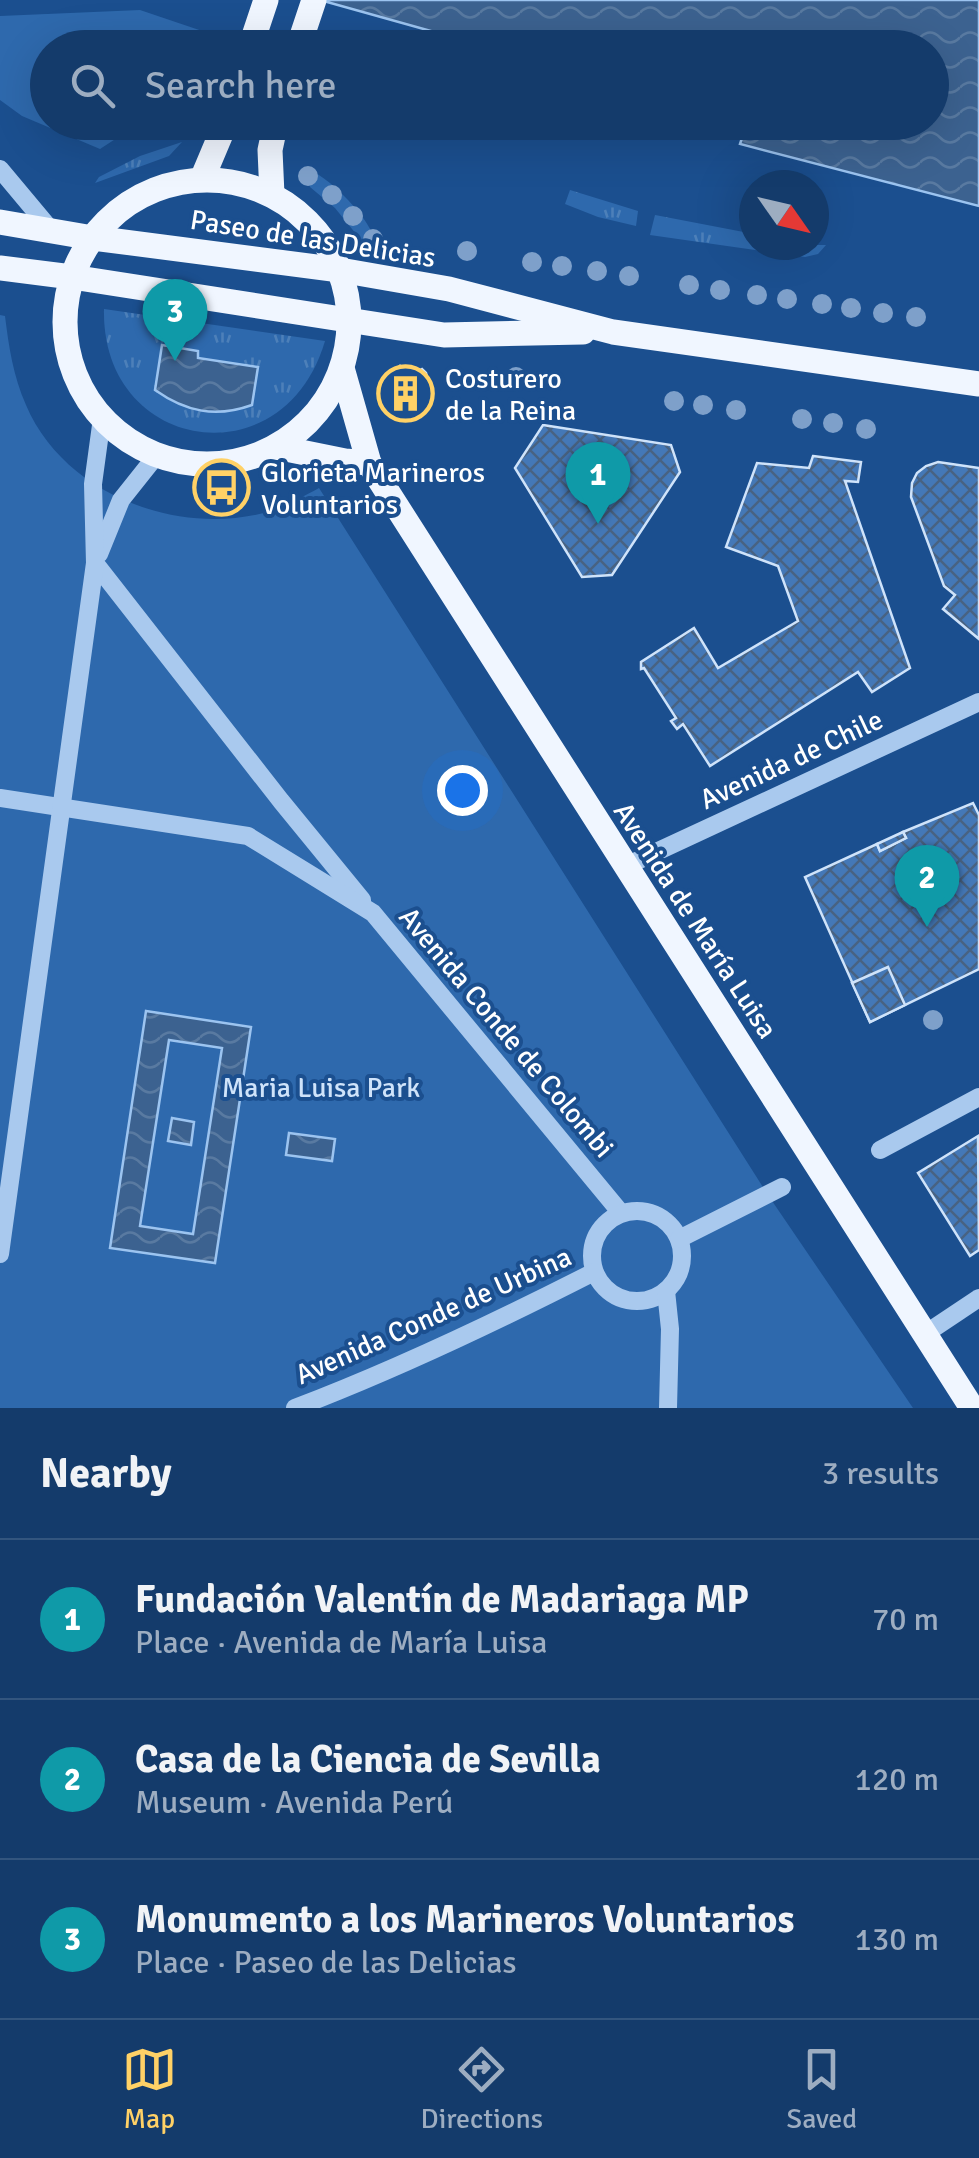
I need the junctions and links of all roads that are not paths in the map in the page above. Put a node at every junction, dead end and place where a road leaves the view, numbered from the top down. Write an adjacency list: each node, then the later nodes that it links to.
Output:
1 (266, 0): 3 (main road)
2 (314, 0): 4 (main road)
3 (256, 30)
4 (304, 30)
5 (219, 140): 8 (main road)
6 (272, 140): 9 (main road)
7 (0, 169): 11 (street)
8 (202, 179): 9 (main road); 12 (main road)
9 (272, 194): 14 (main road)
10 (0, 222): 11 (main road, Paseo de las Delicias)
11 (51, 230): 12 (main road, Paseo de las Delicias)
12 (93, 238): 14 (main road, Paseo de las Delicias); 15 (main road)
13 (0, 268): 15 (main road, Paseo de las Delicias)
14 (340, 270): 16 (main road); 17 (main road, Paseo de las Delicias)
15 (72, 277): 16 (main road, Paseo de las Delicias); 20 (main road)
16 (350, 321): 17 (main road, Paseo de las Delicias); 18 (main road)
17 (612, 332): 19 (main road, Paseo de las Delicias)
18 (342, 368): 21 (main road); 23 (main road, Avenida de María Luisa)
19 (979, 384)
20 (102, 418): 22 (main road); 24 (street)
21 (276, 447): 22 (main road); 23 (main road)
22 (156, 456): 24 (street)
23 (369, 464): 28 (main road, Avenida de María Luisa)
24 (95, 564): 27 (street); 29 (street)
25 (979, 702): 28 (street, Avenida de Chile)
26 (0, 798): 27 (street, Avenida Conde de Colombi)
27 (62, 807): 29 (street, Avenida Conde de Colombi); 36 (street)
28 (626, 866): 40 (main road, Avenida de María Luisa)
29 (372, 913): 34 (street, Avenida Conde de Colombi)
30 (979, 1081): 31 (street)
31 (979, 1094): 32 (street)
32 (880, 1150)
33 (782, 1188): 35 (street)
34 (621, 1213): 35 (street); 37 (street)
35 (679, 1239): 38 (street)
36 (0, 1254)
37 (594, 1272): 38 (street); 41 (street, Avenida Conde de Urbina)
38 (666, 1292): 42 (street)
39 (979, 1298): 40 (street)
40 (925, 1334): 43 (main road, Avenida de María Luisa)
41 (295, 1408)
42 (668, 1408)
43 (972, 1408)

